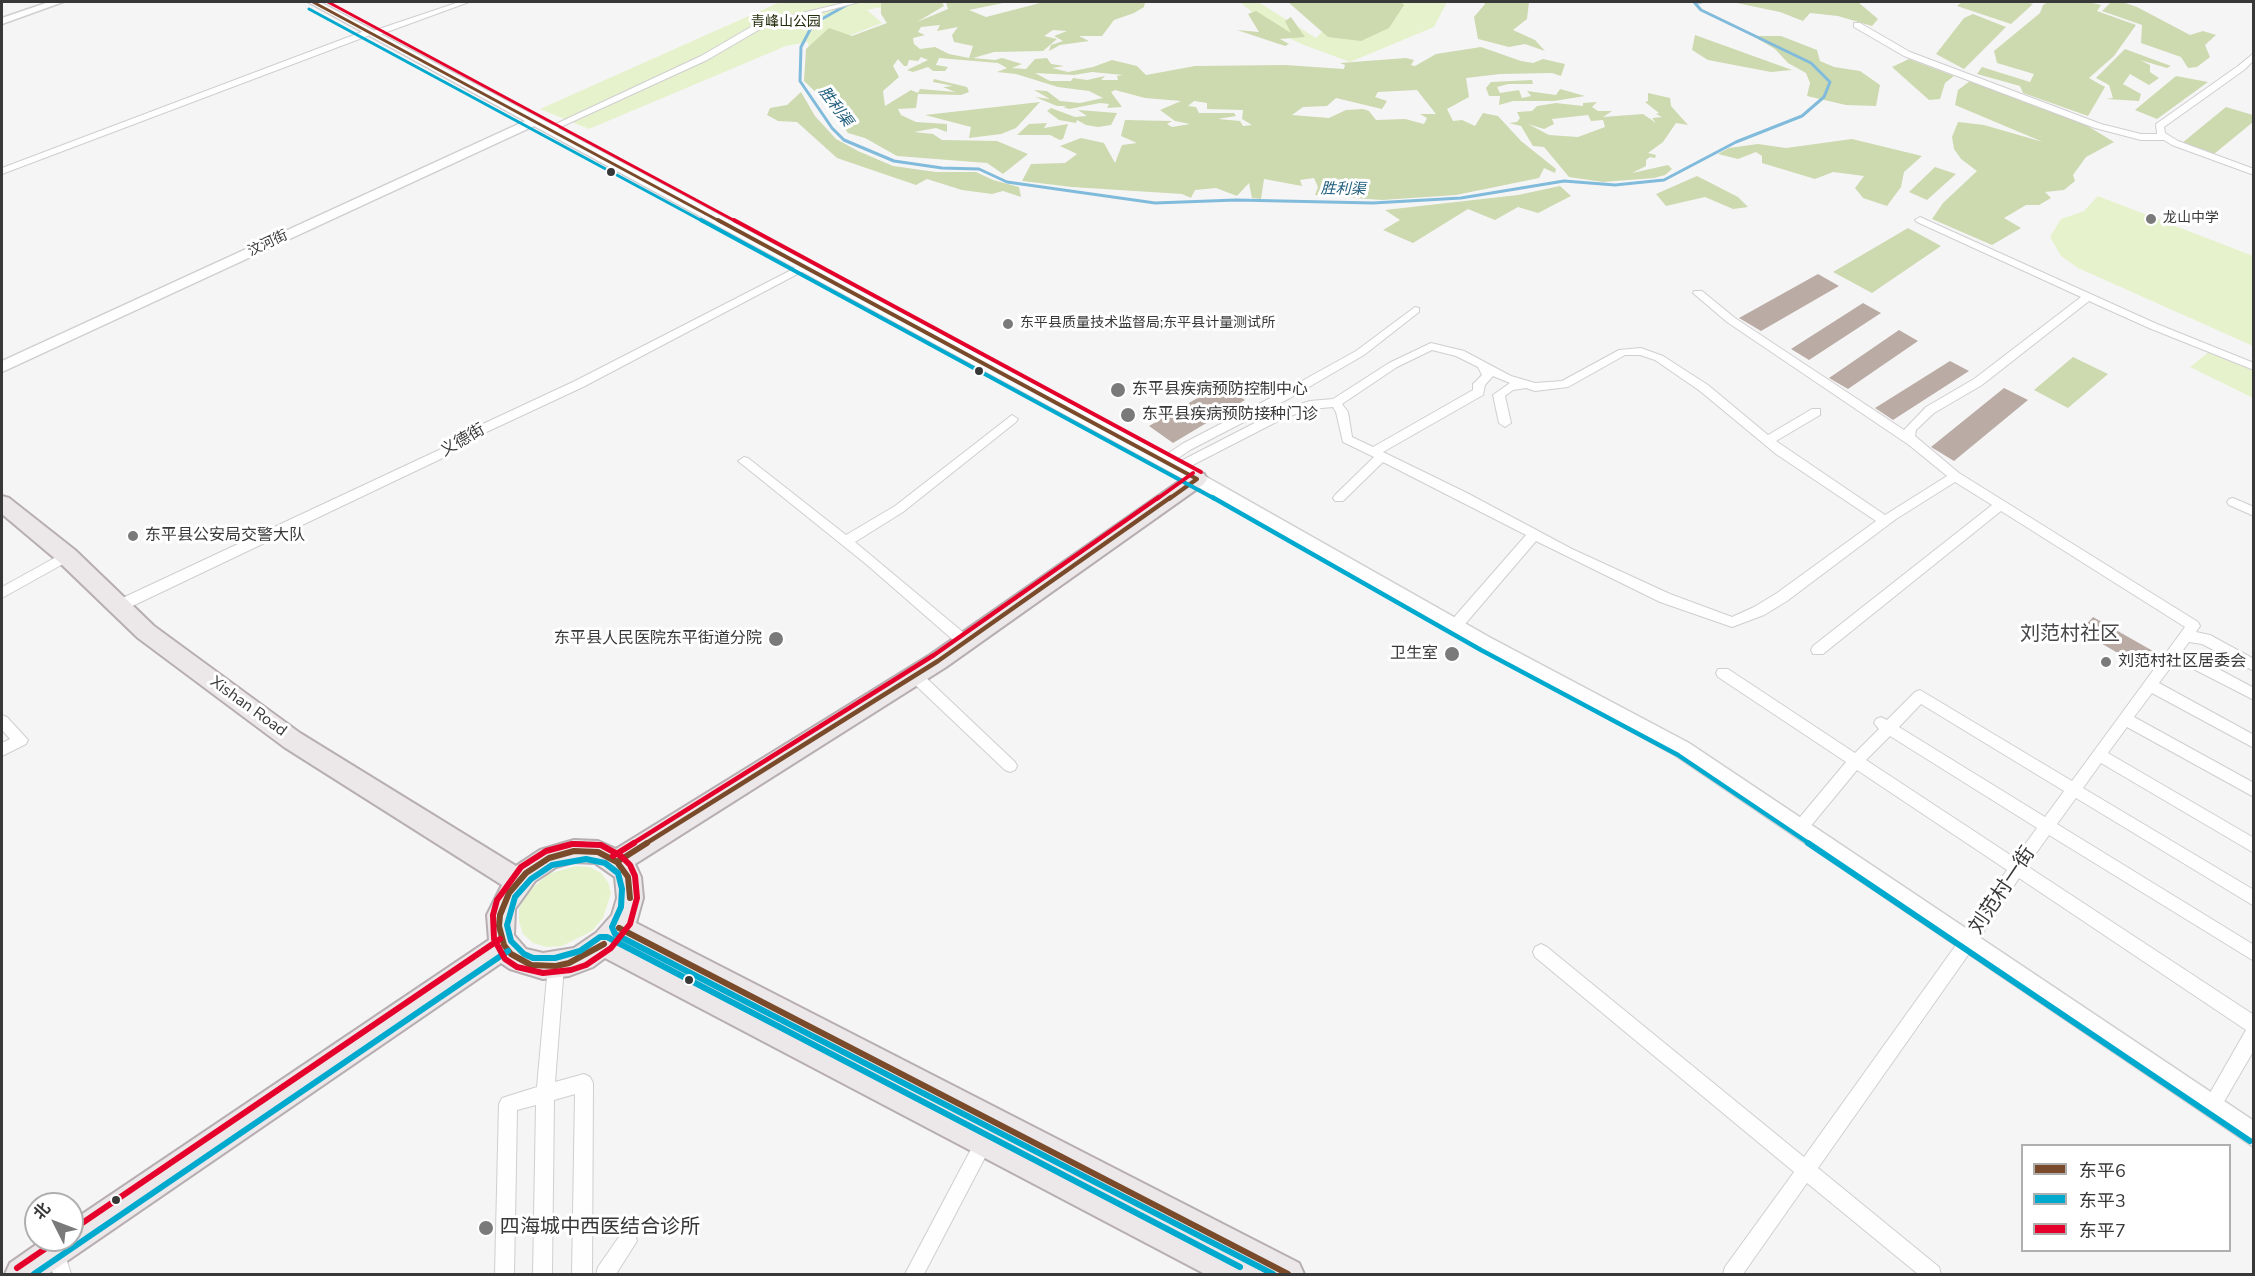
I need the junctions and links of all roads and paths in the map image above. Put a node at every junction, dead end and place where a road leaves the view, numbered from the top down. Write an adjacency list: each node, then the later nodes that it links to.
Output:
1 (58, 2): 6 (street)
2 (313, 2): 8 (street)
3 (465, 2): 8 (street)
4 (849, 2): 5 (street); 11 (street)
5 (855, 2)
6 (2, 21)
7 (1857, 25): 12 (street)
8 (371, 33): 10 (street); 13 (street)
9 (2253, 55): 12 (street)
10 (535, 122): 11 (street); 20 (street, 汶河街)
11 (549, 129): 16 (street)
12 (2164, 137): 14 (street)
13 (2, 171)
14 (2253, 172)
15 (1920, 220): 18 (street)
16 (803, 267): 32 (street); 44 (street, 义德街)
17 (1698, 293): 29 (street)
18 (2089, 296): 21 (street); 29 (street)
19 (1415, 310): 32 (street)
20 (2, 367)
21 (2253, 367)
22 (1482, 368): 23 (street); 24 (street); 30 (street)
23 (1524, 385): 27 (street); 28 (street)
24 (1336, 403): 30 (street); 32 (street)
25 (1816, 412): 28 (street)
26 (1012, 419): 41 (street)
27 (1505, 423)
28 (1767, 441): 39 (street)
29 (1913, 442): 33 (street)
30 (1377, 454): 34 (street); 40 (street)
31 (744, 461): 41 (street)
32 (1179, 470): 45 (street); 47 (main road)
33 (1955, 476): 37 (street); 39 (street)
34 (1339, 498)
35 (2234, 502): 38 (street)
36 (2, 503): 42 (main road, Xishan Road)
37 (2000, 506): 46 (street); 48 (street)
38 (2253, 512)
39 (1885, 521): 40 (street)
40 (1534, 534): 45 (street)
41 (846, 541): 47 (street)
42 (68, 556): 43 (street); 44 (main road, Xishan Road)
43 (2, 593)
44 (119, 606): 70 (main road, Xishan Road)
45 (1455, 626): 66 (street)
46 (2190, 631): 49 (street, 刘范村一街); 50 (street)
47 (966, 642): 52 (main road)
48 (1818, 650)
49 (2174, 652): 53 (street, 刘范村一街); 54 (street)
50 (2253, 666)
51 (1723, 673): 61 (street)
52 (915, 676): 62 (street); 68 (main road)
53 (2150, 685): 55 (street, 刘范村一街); 58 (street)
54 (2253, 695)
55 (2125, 719): 60 (street, 刘范村一街); 64 (street)
56 (2, 722): 59 (street)
57 (1885, 726): 61 (street); 63 (street); 65 (street)
58 (2253, 742)
59 (2, 750)
60 (2099, 755): 63 (street, 刘范村一街); 67 (street)
61 (1856, 761): 66 (street); 69 (street)
62 (1010, 766)
63 (2074, 790): 65 (street, 刘范村一街); 71 (street)
64 (2253, 791)
65 (2047, 827): 69 (street, 刘范村一街); 76 (street)
66 (1800, 828): 73 (street)
67 (2253, 846)
68 (617, 861): 70 (main road); 72 (main road)
69 (2017, 867): 73 (street, 刘范村一街); 78 (street)
70 (518, 881): 74 (main road)
71 (2253, 899)
72 (611, 936): 77 (main road); 83 (main road); 94 (main road)
73 (1967, 943): 81 (street); 84 (street, 刘范村一街)
74 (504, 945): 77 (main road); 86 (main road)
75 (1541, 952): 84 (street)
76 (2253, 954)
77 (556, 966): 80 (street)
78 (2253, 1025)
79 (2253, 1033): 81 (street)
80 (545, 1094): 88 (street); 89 (street); 90 (street)
81 (2212, 1106): 82 (street)
82 (2253, 1135)
83 (984, 1142): 92 (street); 93 (main road)
84 (1805, 1169): 95 (street, 刘范村一街); 96 (street)
85 (628, 1241): 91 (street)
86 (59, 1263): 87 (main road)
87 (21, 1275)
88 (504, 1275)
89 (543, 1275)
90 (582, 1275)
91 (605, 1275)
92 (914, 1275)
93 (1237, 1275)
94 (1288, 1275)
95 (1732, 1275)
96 (1932, 1275)

